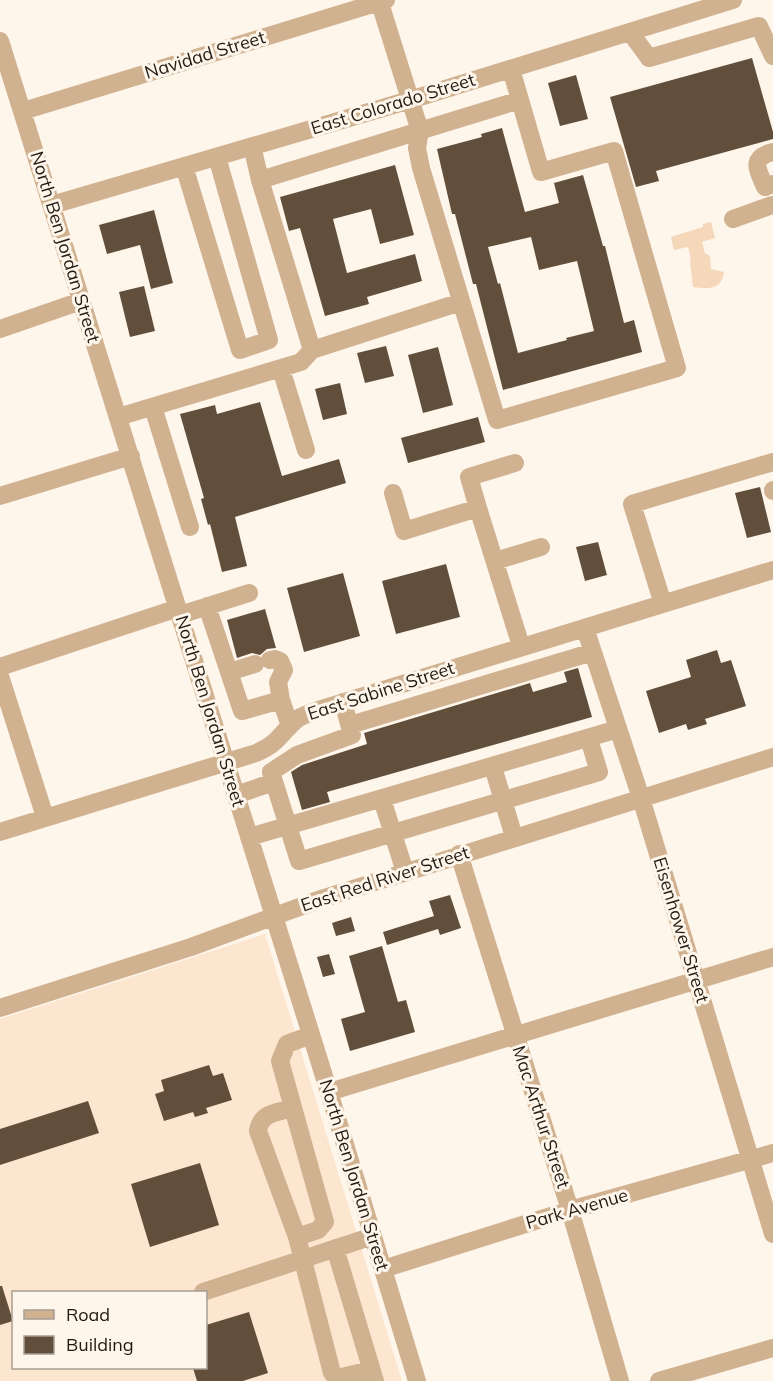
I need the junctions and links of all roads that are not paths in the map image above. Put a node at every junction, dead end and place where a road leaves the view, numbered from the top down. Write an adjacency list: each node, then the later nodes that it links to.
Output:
1 (733, 0): 3 (street, East Colorado Street)
2 (382, 1): 7 (street); 9 (street, Navidad Street)
3 (630, 32): 5 (street); 6 (street, East Colorado Street)
4 (0, 41): 9 (street, North Ben Jordan Street)
5 (773, 56)
6 (511, 69): 7 (street, East Colorado Street); 8 (street)
7 (410, 99): 10 (street); 11 (street, East Colorado Street)
8 (520, 100): 10 (street); 21 (street)
9 (23, 111): 17 (street, North Ben Jordan Street)
10 (420, 131): 15 (street); 21 (street)
11 (252, 146): 13 (street, East Colorado Street); 15 (street)
12 (773, 152): 16 (street)
13 (217, 157): 14 (street, East Colorado Street); 14 (street)
14 (184, 166): 17 (street, East Colorado Street)
15 (260, 180): 23 (street)
16 (769, 185): 18 (street)
17 (52, 205): 20 (street, North Ben Jordan Street)
18 (772, 207): 19 (street)
19 (733, 219)
20 (81, 301): 22 (street); 26 (street, North Ben Jordan Street)
21 (461, 302): 23 (street)
22 (0, 329)
23 (312, 350): 24 (street)
24 (281, 369): 25 (street); 27 (street)
25 (153, 407): 26 (street); 34 (street)
26 (118, 417): 28 (street, North Ben Jordan Street)
27 (306, 450)
28 (131, 456): 32 (street); 41 (street, North Ben Jordan Street)
29 (773, 462): 39 (street)
30 (515, 463): 33 (street)
31 (393, 493): 33 (street)
32 (0, 496)
33 (478, 508): 36 (street)
34 (190, 527)
35 (541, 547): 36 (street)
36 (495, 561): 43 (street)
37 (772, 573): 39 (street, East Sabine Street)
38 (249, 593): 40 (street)
39 (663, 604): 42 (street, East Sabine Street)
40 (207, 606): 41 (street); 46 (street)
41 (179, 611): 45 (street); 55 (street, North Ben Jordan Street)
42 (585, 628): 43 (street, East Sabine Street); 44 (street, Eisenhower Street)
43 (521, 646): 49 (street, East Sabine Street)
44 (593, 652): 50 (street); 52 (street, Eisenhower Street)
45 (0, 667)
46 (229, 672): 48 (street); 48 (street)
47 (0, 676): 62 (street)
48 (281, 700): 51 (street)
49 (343, 702): 50 (street); 51 (street, East Sabine Street)
50 (350, 725): 57 (street)
51 (290, 726): 55 (street, East Sabine Street)
52 (618, 729): 53 (street); 59 (street, Eisenhower Street)
53 (589, 739): 56 (street); 61 (street)
54 (773, 756): 59 (street, East Red River Street)
55 (226, 761): 58 (street, North Ben Jordan Street); 62 (street, East Sabine Street)
56 (492, 767): 60 (street); 61 (street)
57 (274, 782): 58 (street); 63 (street)
58 (236, 795): 66 (street, North Ben Jordan Street)
59 (641, 798): 67 (street, East Red River Street); 72 (street, Eisenhower Street)
60 (382, 799): 63 (street); 65 (street)
61 (502, 801): 65 (street); 67 (street)
62 (45, 817): 64 (street, East Sabine Street)
63 (288, 826): 65 (street); 66 (street)
64 (0, 832)
65 (393, 833): 69 (street)
66 (249, 837): 70 (street, North Ben Jordan Street)
67 (514, 837): 68 (street, East Red River Street)
68 (459, 854): 69 (street, East Red River Street); 74 (street, Mac Arthur Street)
69 (405, 872): 70 (street, East Red River Street)
70 (274, 917): 73 (street, East Red River Street); 75 (street, North Ben Jordan Street)
71 (773, 957): 72 (street)
72 (696, 981): 74 (street); 79 (street, Eisenhower Street)
73 (0, 1008)
74 (514, 1034): 76 (street); 80 (street, Mac Arthur Street)
75 (311, 1035): 76 (street, North Ben Jordan Street); 77 (street)
76 (329, 1092): 82 (street, North Ben Jordan Street)
77 (293, 1108): 83 (street); 83 (street)
78 (773, 1153): 79 (street, Park Avenue)
79 (750, 1160): 80 (street, Park Avenue); 81 (street, Eisenhower Street)
80 (570, 1210): 86 (street, Park Avenue); 91 (street, Mac Arthur Street)
81 (773, 1234)
82 (373, 1236): 84 (street); 86 (street, North Ben Jordan Street)
83 (297, 1237): 85 (street)
84 (335, 1248): 85 (street); 89 (street)
85 (301, 1259): 87 (street); 89 (street)
86 (383, 1269): 90 (street, North Ben Jordan Street)
87 (207, 1292)
88 (773, 1348): 92 (street)
89 (373, 1376)
90 (417, 1381)
91 (620, 1381)
92 (659, 1381)

